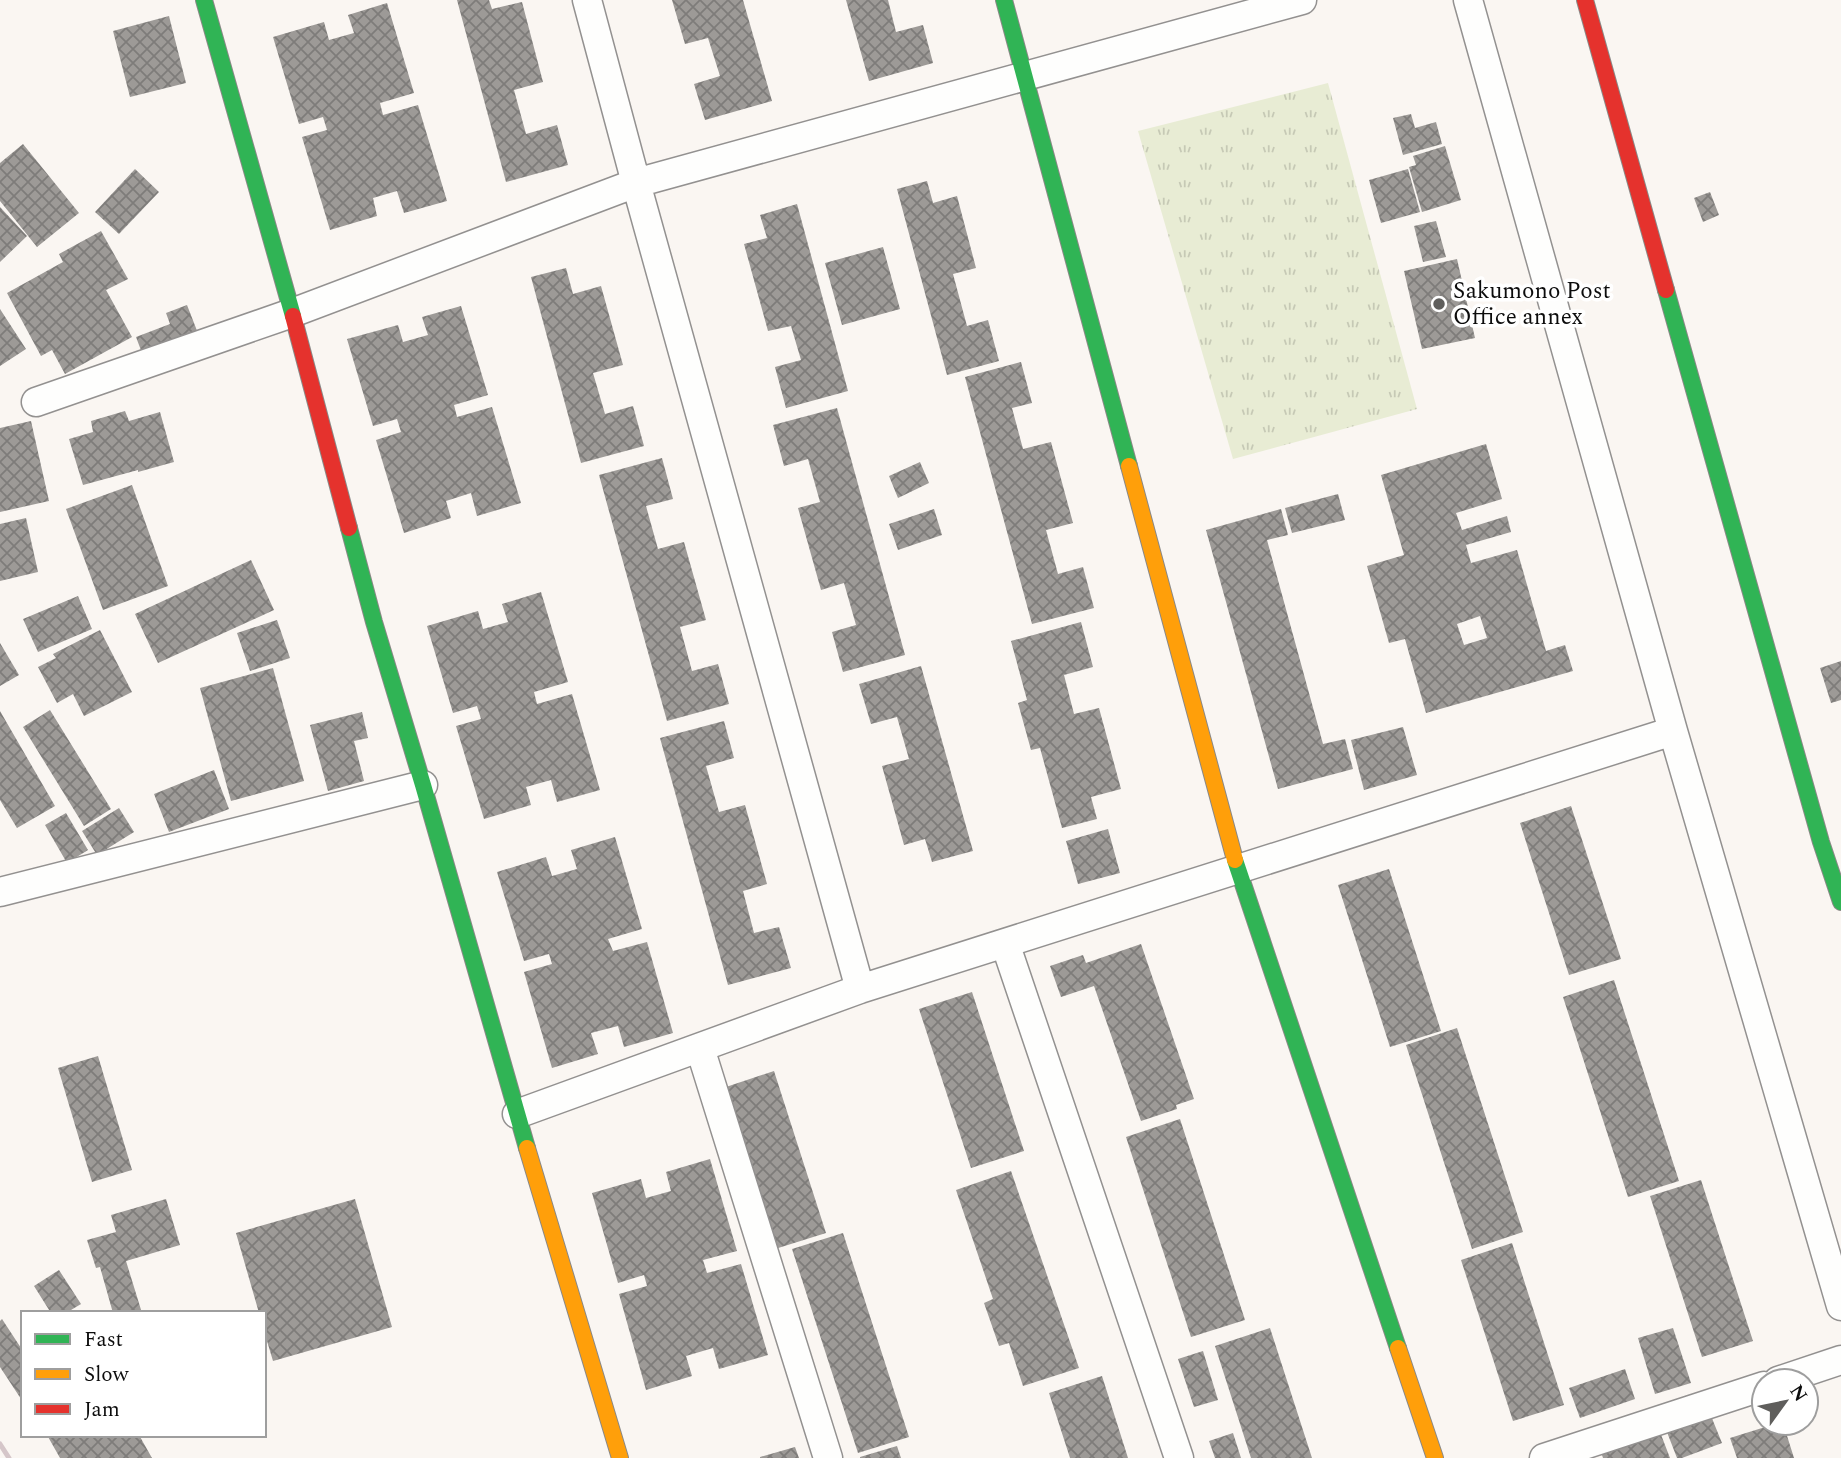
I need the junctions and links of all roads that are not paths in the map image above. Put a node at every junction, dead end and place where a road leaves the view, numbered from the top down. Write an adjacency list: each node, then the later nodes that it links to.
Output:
1 (204, 0): 9 (street)
2 (587, 0): 8 (street)
3 (1004, 0): 7 (street)
4 (1302, 0): 7 (street)
5 (1468, 0): 11 (street)
6 (1585, 0): 13 (street)
7 (1025, 76): 8 (street); 14 (street)
8 (636, 183): 9 (street); 18 (street)
9 (292, 313): 10 (street); 12 (street)
10 (36, 402)
11 (1674, 731): 14 (street); 21 (street)
12 (423, 785): 15 (street); 20 (street)
13 (1831, 840): 16 (street)
14 (1237, 869): 17 (street); 28 (street)
15 (0, 892)
16 (1841, 902)
17 (1005, 943): 18 (street); 27 (street)
18 (860, 989): 19 (street)
19 (700, 1048): 20 (street); 26 (street)
20 (517, 1114): 25 (street)
21 (1841, 1306)
22 (1841, 1360): 23 (street)
23 (1820, 1367)
24 (1750, 1391): 29 (street)
25 (620, 1458)
26 (828, 1458)
27 (1179, 1458)
28 (1435, 1458)
29 (1544, 1458)

